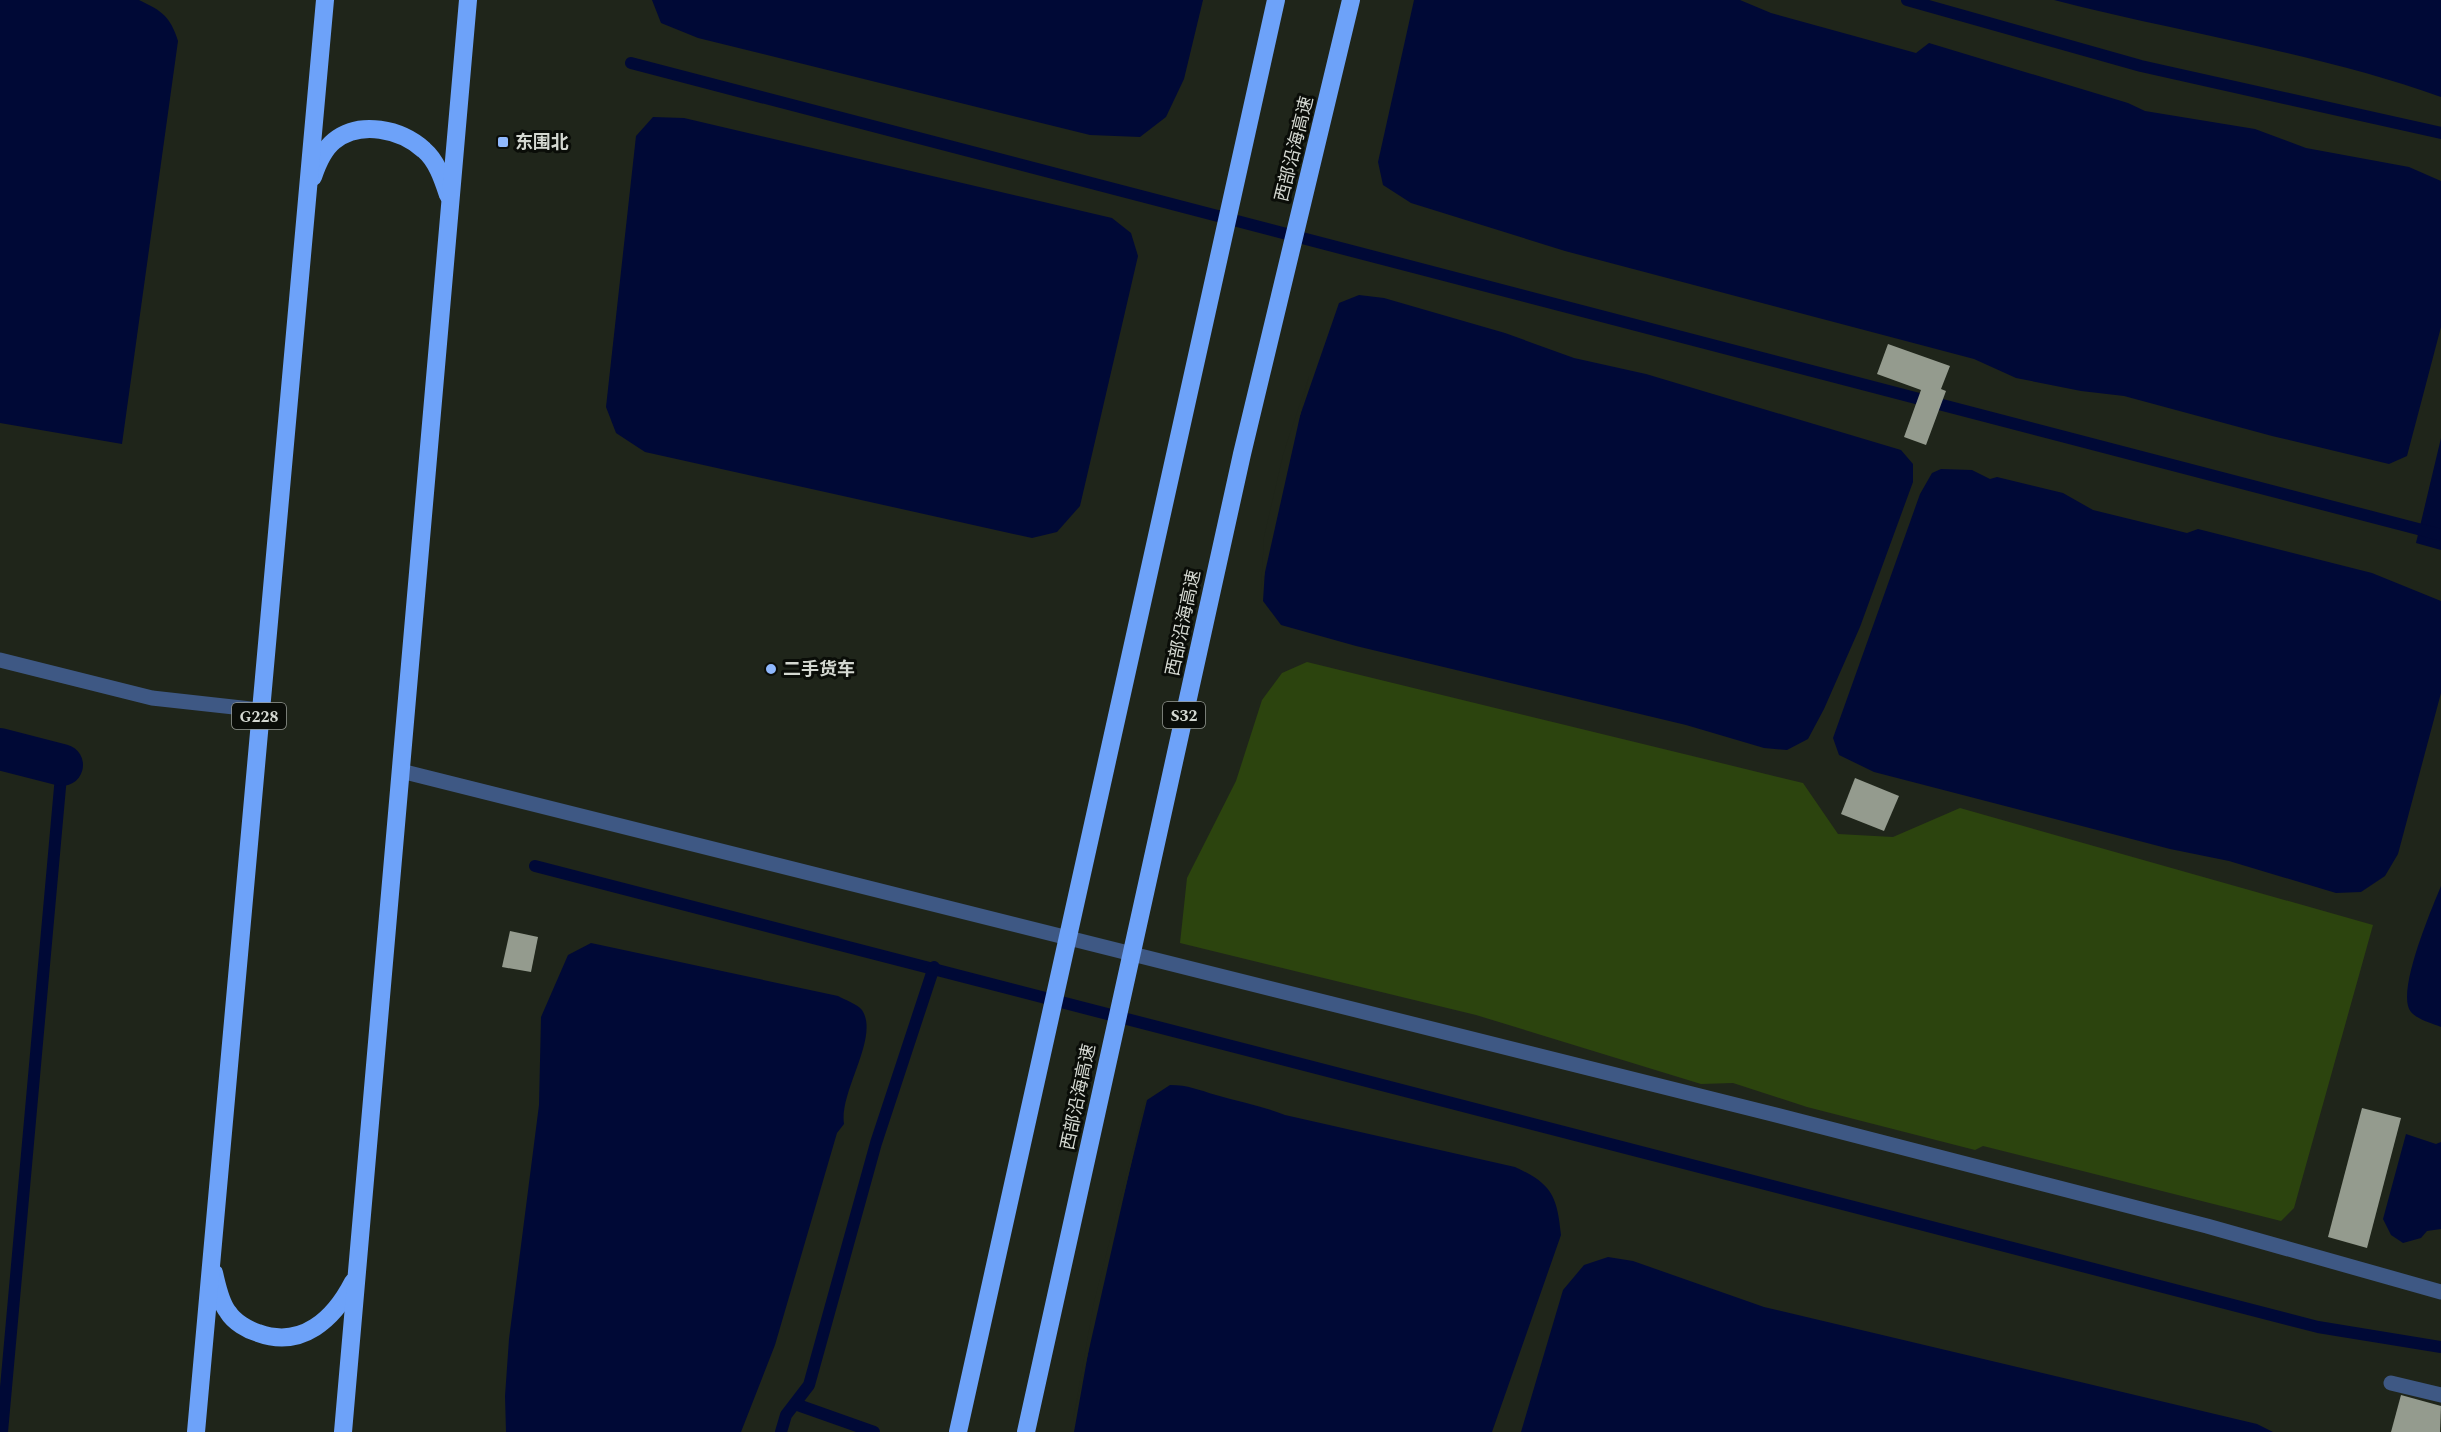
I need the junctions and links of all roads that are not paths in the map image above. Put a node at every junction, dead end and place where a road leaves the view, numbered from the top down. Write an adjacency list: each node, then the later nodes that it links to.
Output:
1 (325, 0): 5 (highway, G228)
2 (468, 0): 6 (highway)
3 (1276, 0): 17 (highway, bridge)
4 (1351, 0): 18 (highway, 西部沿海高速 / S32, bridge)
5 (308, 189): 6 (highway); 8 (highway, G228)
6 (450, 202): 9 (highway)
7 (0, 660): 8 (street)
8 (260, 710): 10 (highway, G228)
9 (400, 771): 11 (highway); 12 (street)
10 (211, 1259): 11 (highway); 15 (highway, G228)
11 (357, 1274): 16 (highway)
12 (2441, 1292)
13 (2391, 1383): 14 (street)
14 (2441, 1395)
15 (196, 1432)
16 (343, 1432)
17 (958, 1432)
18 (1026, 1432)

